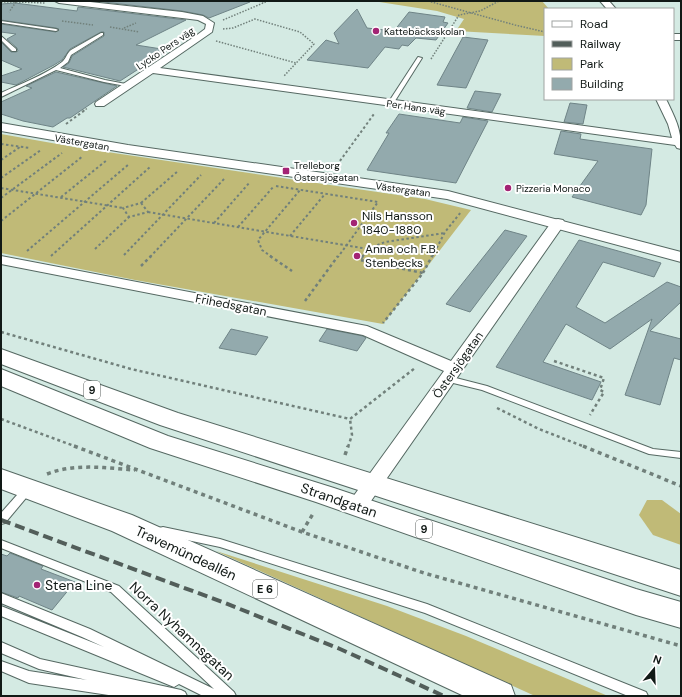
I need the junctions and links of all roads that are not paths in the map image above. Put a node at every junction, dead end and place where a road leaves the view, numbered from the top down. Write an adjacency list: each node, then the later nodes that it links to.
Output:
1 (59, 1): 10 (street, Lycko Pers väg)
2 (1, 16): 3 (lane)
3 (2, 22): 4 (lane)
4 (56, 30)
5 (101, 34): 9 (lane)
6 (1, 37): 7 (lane)
7 (14, 50)
8 (420, 58): 14 (lane)
9 (56, 68): 11 (lane); 12 (lane)
10 (153, 70): 11 (street, Lycko Pers väg); 14 (street, Per Hans väg)
11 (129, 86): 15 (street, Lycko Pers väg)
12 (1, 95)
13 (661, 100): 17 (street)
14 (391, 103): 17 (street, Per Hans väg)
15 (100, 104)
16 (1, 127): 18 (street, Västergatan)
17 (680, 144)
18 (558, 223): 19 (street, Västergatan); 22 (street, Östersjögatan)
19 (681, 257)
20 (1, 260): 22 (street, Frihedsgatan)
21 (1, 356): 26 (main road, Strandgatan / 9)
22 (452, 374): 24 (lane); 26 (street, Östersjögatan)
23 (1, 377): 28 (main road, Strandgatan / 9)
24 (681, 455)
25 (1, 480): 27 (main road, Travemündeallén / E 6)
26 (373, 484): 28 (street, Östersjögatan); 32 (main road, Strandgatan / 9)
27 (28, 489): 29 (lane); 30 (main road, Travemündeallén / E 6)
28 (357, 506): 35 (main road, Strandgatan / 9)
29 (1, 520)
30 (122, 523): 43 (main road, Travemündeallén / E 6); 44 (lane)
31 (1, 544): 42 (lane, Norra Nyhamnsgatan)
32 (681, 583)
33 (1, 598): 41 (lane)
34 (1, 611): 40 (lane)
35 (681, 615)
36 (1, 648): 39 (lane)
37 (1, 666): 38 (lane)
38 (152, 696)
39 (181, 696)
40 (210, 696)
41 (216, 696)
42 (230, 696)
43 (499, 696)
44 (642, 696)

